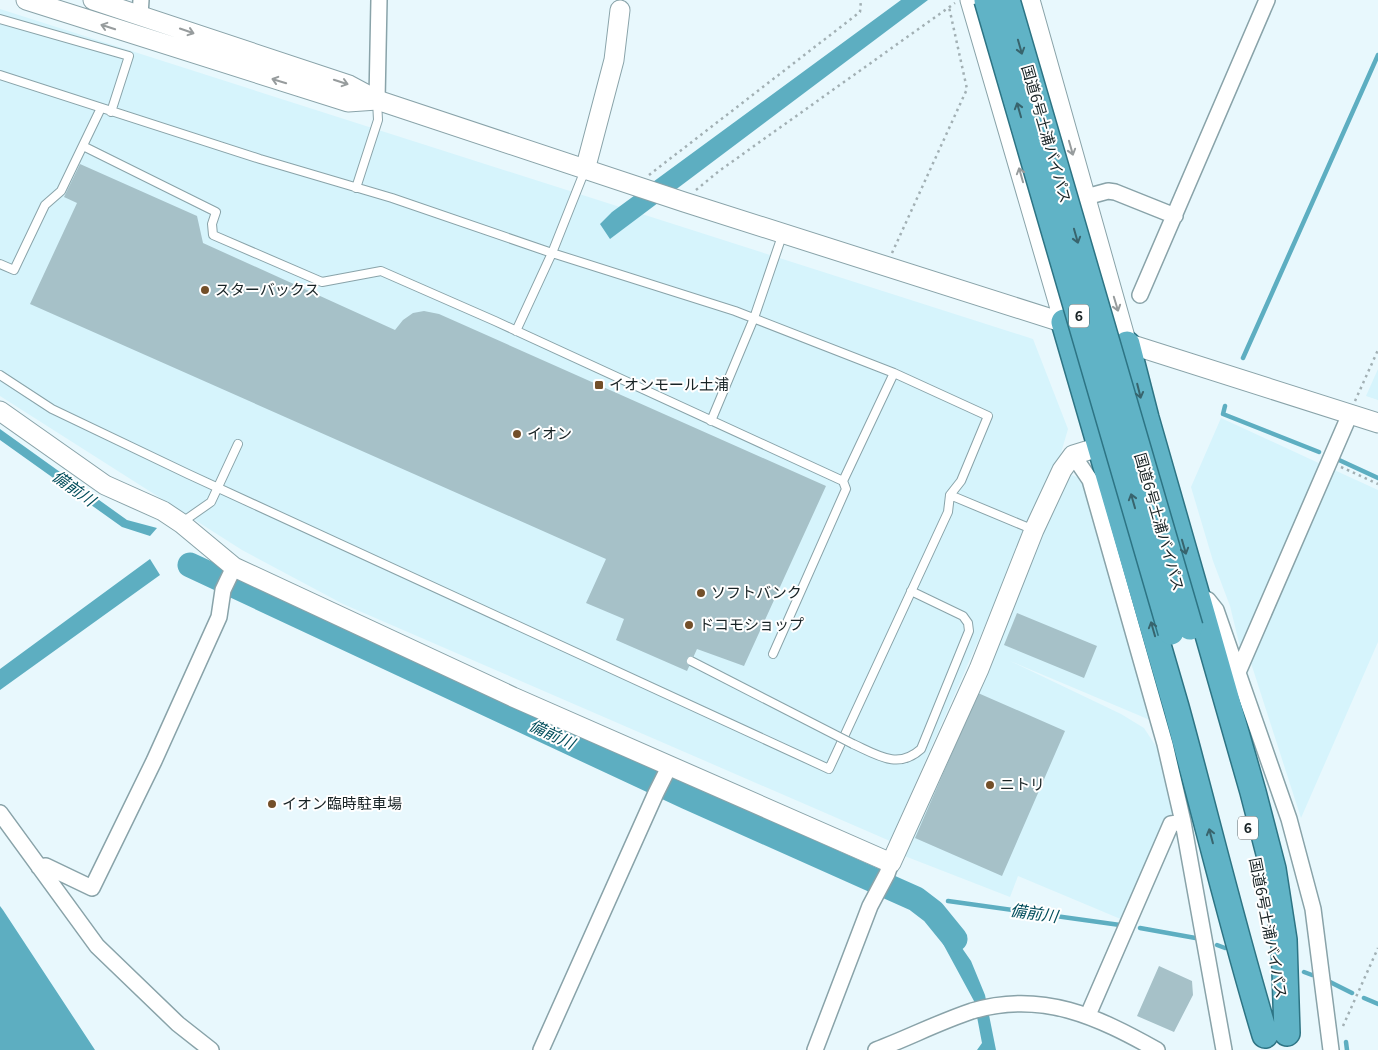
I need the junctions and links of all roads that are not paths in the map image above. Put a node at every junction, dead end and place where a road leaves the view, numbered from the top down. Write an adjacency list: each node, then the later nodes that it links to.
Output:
1 (26, 0): 12 (street, one-way to 1)
2 (93, 0): 9 (street)
3 (379, 0): 12 (street)
4 (975, 0): 19 (street, one-way to 4); 47 (highway, 国道6号土浦バイパス / 6, one-way to 4, bridge)
5 (1007, 0): 47 (highway, 国道6号土浦バイパス / 6, one-way to 47, bridge)
6 (1030, 0): 18 (street, one-way to 18)
7 (1267, 0): 20 (street)
8 (620, 5): 16 (street)
9 (140, 8): 12 (street, one-way to 12)
10 (0, 19): 14 (lane)
11 (0, 75): 13 (lane)
12 (377, 100): 16 (street); 17 (lane)
13 (101, 108): 14 (lane); 15 (lane)
14 (111, 112): 17 (lane)
15 (83, 146): 23 (lane); 27 (lane)
16 (585, 170): 21 (street); 22 (lane)
17 (356, 188): 22 (lane)
18 (1085, 197): 19 (street); 20 (street); 28 (street, one-way to 28)
19 (1032, 212): 26 (street)
20 (1174, 216): 24 (street)
21 (782, 233): 25 (lane); 26 (street)
22 (552, 253): 25 (lane); 27 (lane)
23 (0, 264)
24 (1140, 295)
25 (754, 318): 29 (lane); 34 (lane)
26 (1064, 322): 28 (street); 37 (highway)
27 (516, 331): 34 (lane)
28 (1127, 344): 32 (street); 33 (highway, one-way to 33)
29 (894, 373): 39 (lane); 41 (lane)
30 (0, 375): 40 (lane)
31 (0, 411): 42 (street)
32 (1350, 414): 35 (street); 50 (street)
33 (1146, 418): 37 (street); 46 (highway, one-way to 46)
34 (711, 421): 39 (lane)
35 (1378, 423)
36 (238, 444): 40 (lane)
37 (1100, 446): 38 (street); 57 (highway, one-way to 37)
38 (1073, 455): 43 (street); 53 (street)
39 (843, 481): 48 (lane)
40 (219, 488): 42 (lane); 45 (lane)
41 (950, 495): 43 (lane); 45 (lane)
42 (182, 523): 44 (street)
43 (1034, 530): 55 (street)
44 (228, 578): 51 (street); 54 (street)
45 (911, 591): 49 (lane, bridge)
46 (1198, 595): 50 (street); 57 (highway)
47 (1180, 630): 57 (highway, 国道6号土浦バイパス / 6)
48 (773, 654)
49 (691, 661)
50 (1239, 670): 58 (street)
51 (667, 771): 55 (street); 60 (street)
52 (0, 813): 54 (street)
53 (1183, 822): 56 (street); 64 (street)
54 (39, 867): 59 (street)
55 (889, 868): 61 (street)
56 (1088, 1015): 62 (street); 63 (street)
57 (1277, 1042)
58 (1330, 1043)
59 (211, 1050)
60 (540, 1050)
61 (815, 1050)
62 (876, 1050)
63 (1158, 1050)
64 (1224, 1050)

